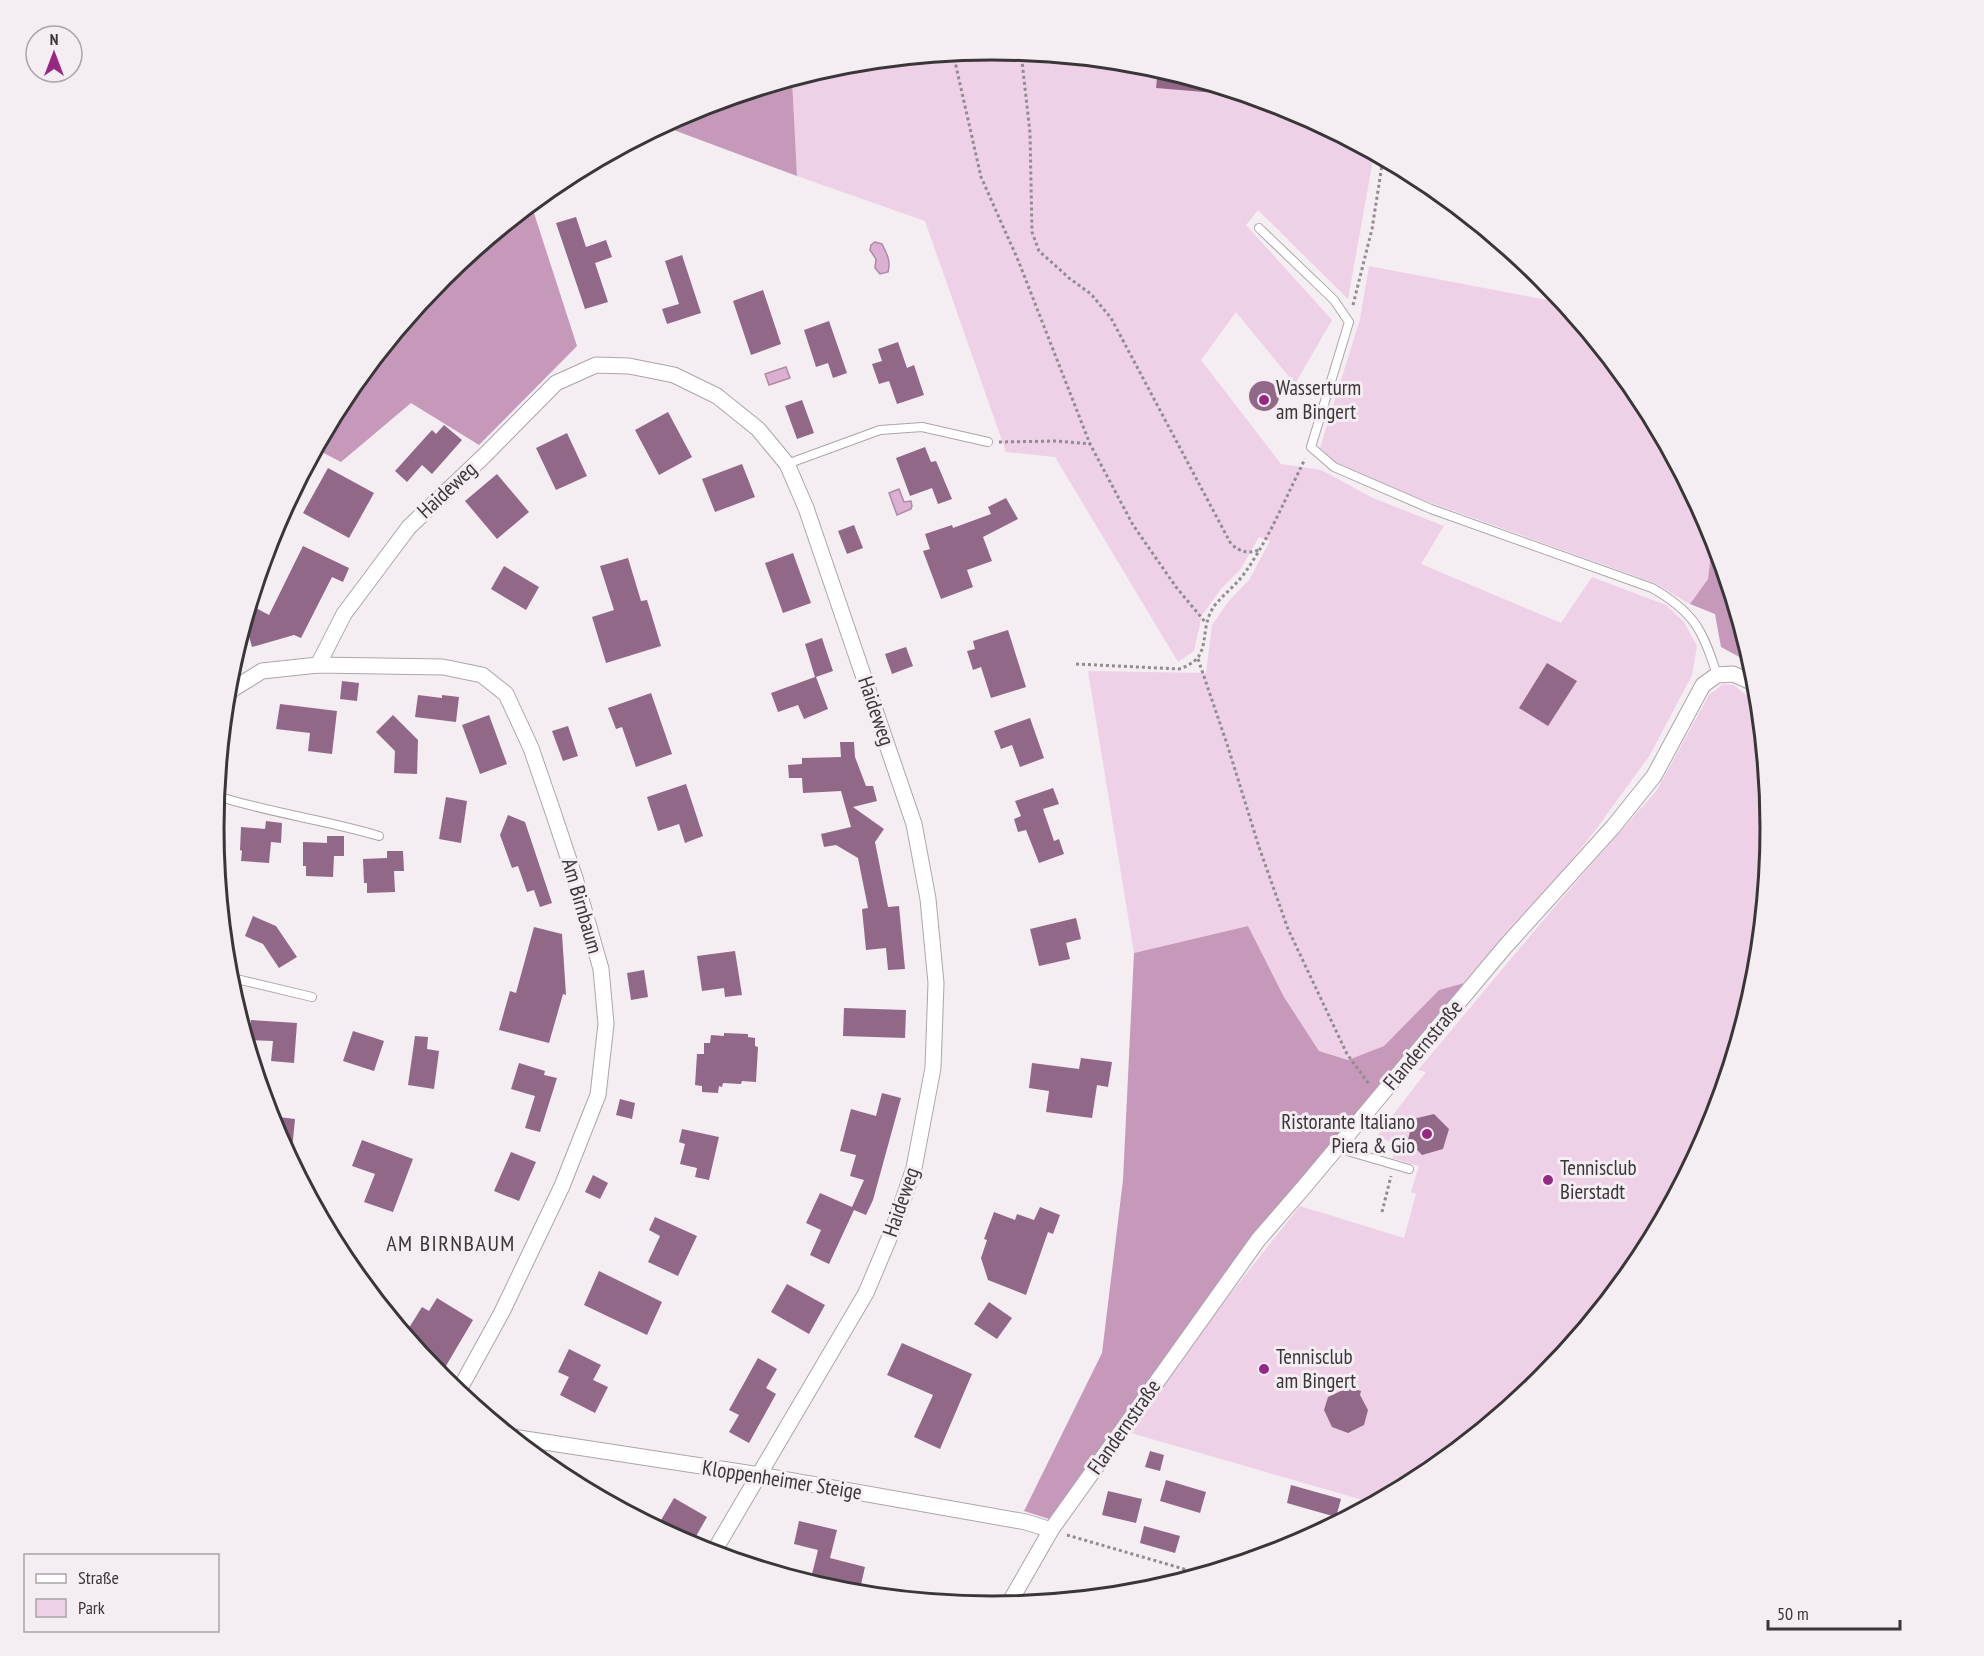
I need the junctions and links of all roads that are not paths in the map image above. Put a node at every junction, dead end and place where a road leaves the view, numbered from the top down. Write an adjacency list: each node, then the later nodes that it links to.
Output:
1 (1259, 228): 5 (lane)
2 (988, 442): 3 (lane)
3 (787, 464): 4 (street, Haideweg); 16 (street, Haideweg)
4 (318, 665): 7 (street, Am Birnbaum); 14 (street, Am Birnbaum)
5 (1717, 675): 6 (street); 12 (street, Flandernstraße)
6 (1745, 679)
7 (238, 686)
8 (225, 799): 9 (lane)
9 (380, 836)
10 (239, 980): 11 (lane)
11 (312, 997)
12 (1336, 1148): 13 (lane); 17 (street, Flandernstraße)
13 (1409, 1169)
14 (463, 1384)
15 (527, 1439): 16 (street, Kloppenheimer Steige)
16 (760, 1475): 17 (street, Kloppenheimer Steige); 18 (street, Haideweg)
17 (1051, 1530): 19 (street, Flandernstraße)
18 (718, 1545)
19 (1014, 1595)

